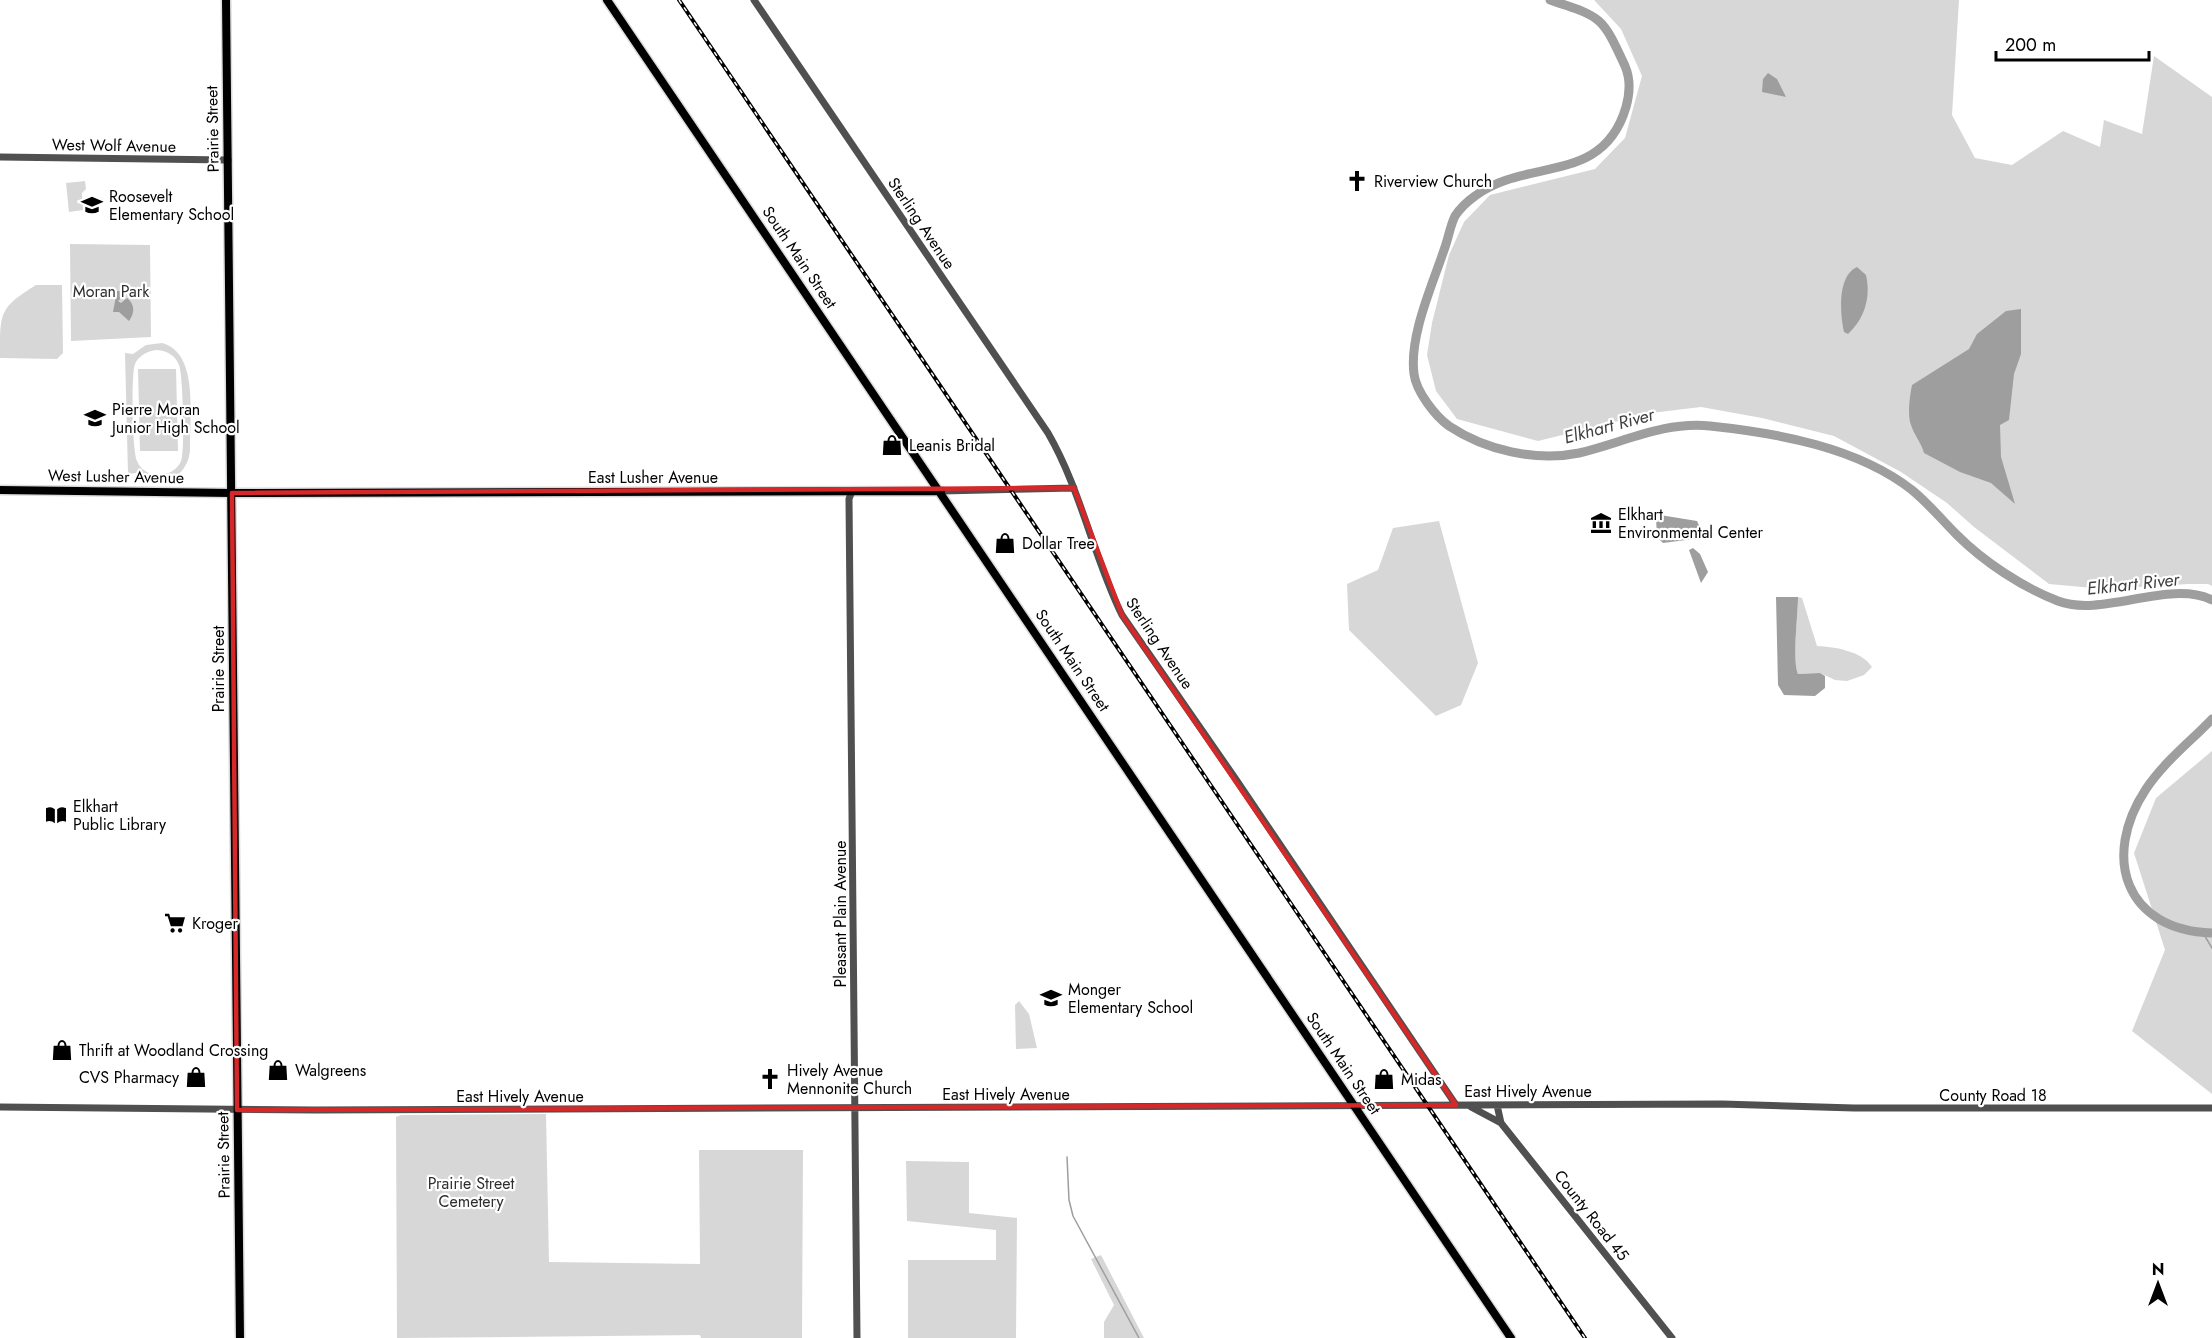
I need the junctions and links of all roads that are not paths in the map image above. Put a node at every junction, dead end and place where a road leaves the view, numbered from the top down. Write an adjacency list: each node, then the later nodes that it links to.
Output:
1 (226, 0): 5 (main road, Prairie Street)
2 (607, 0): 8 (main road, South Main Street)
3 (754, 0): 6 (street, Sterling Avenue)
4 (0, 157): 5 (street, West Wolf Avenue)
5 (228, 160): 10 (main road, Prairie Street)
6 (1074, 488): 8 (street, East Lusher Avenue); 11 (street, Sterling Avenue)
7 (0, 490): 10 (main road, West Lusher Avenue)
8 (941, 490): 9 (main road, East Lusher Avenue); 15 (main road, South Main Street)
9 (852, 491): 10 (main road, East Lusher Avenue); 17 (street, Pleasant Plain Avenue)
10 (232, 493): 19 (main road, Prairie Street)
11 (1456, 1105): 12 (street, East Hively Avenue); 15 (street, East Hively Avenue)
12 (1466, 1105): 13 (street, East Hively Avenue); 20 (street)
13 (1497, 1105): 14 (street, East Hively Avenue); 20 (street, County Road 45)
14 (1775, 1105): 18 (street, County Road 18)
15 (1354, 1106): 17 (street, East Hively Avenue); 23 (main road, South Main Street)
16 (0, 1107): 19 (street, East Hively Avenue)
17 (855, 1108): 19 (street, East Hively Avenue); 22 (street, Pleasant Plain Avenue)
18 (2212, 1108)
19 (237, 1110): 21 (main road, Prairie Street)
20 (1501, 1123): 24 (street, County Road 45)
21 (240, 1338)
22 (857, 1338)
23 (1511, 1338)
24 (1672, 1338)

